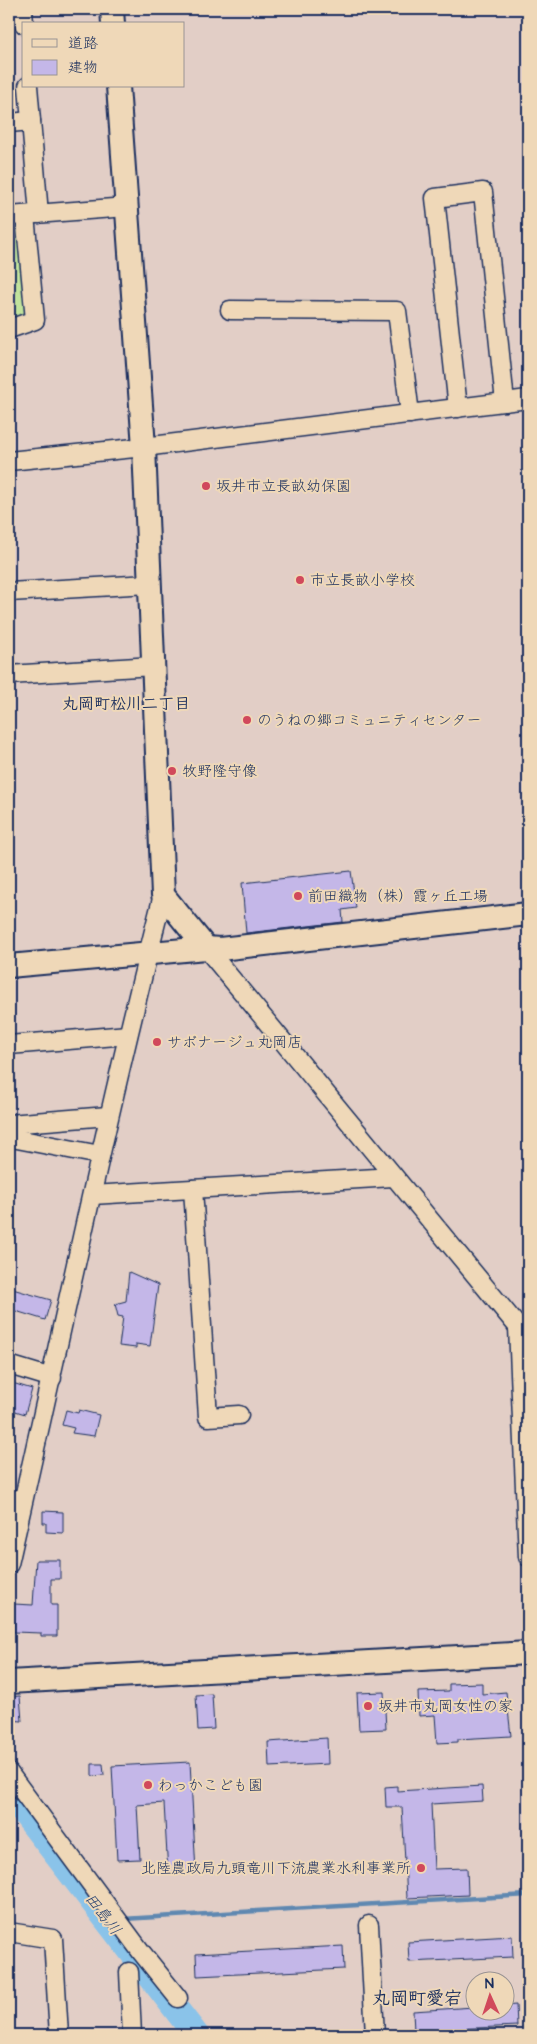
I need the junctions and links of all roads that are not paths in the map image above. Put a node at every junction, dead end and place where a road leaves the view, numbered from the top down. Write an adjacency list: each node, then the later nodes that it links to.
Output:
1 (23, 9): 3 (street)
2 (112, 9): 4 (street)
3 (24, 22)
4 (113, 22)
5 (28, 88): 7 (street)
6 (118, 88): 9 (street)
7 (31, 121): 8 (street); 10 (street)
8 (9, 123)
9 (127, 207): 10 (street); 17 (street)
10 (24, 215): 12 (street)
11 (230, 310): 16 (street)
12 (9, 329)
13 (528, 399): 14 (street)
14 (505, 402): 15 (street); 15 (street)
15 (458, 408): 16 (street)
16 (410, 414): 17 (street)
17 (144, 448): 18 (street); 19 (street)
18 (9, 460)
19 (149, 584): 20 (street); 21 (street)
20 (9, 592)
21 (153, 666): 22 (street); 23 (street)
22 (9, 675)
23 (163, 895): 25 (street); 26 (street)
24 (528, 914): 25 (street)
25 (206, 948): 26 (street); 34 (street)
26 (148, 954): 27 (street); 28 (street)
27 (9, 966)
28 (128, 1035): 29 (street); 30 (street)
29 (9, 1045)
30 (108, 1116): 31 (street); 33 (street)
31 (9, 1124)
32 (9, 1131): 33 (street)
33 (100, 1156): 36 (street)
34 (393, 1177): 35 (street); 37 (street)
35 (193, 1189): 36 (street); 40 (street)
36 (92, 1195): 39 (street)
37 (523, 1333): 42 (street)
38 (9, 1364): 39 (street)
39 (52, 1378): 41 (street)
40 (239, 1415)
41 (17, 1495): 43 (street)
42 (528, 1548)
43 (9, 1564)
44 (528, 1653): 45 (street)
45 (9, 1682)
46 (9, 1773): 50 (street)
47 (369, 1925): 53 (street)
48 (9, 1932): 51 (street)
49 (129, 1972): 52 (street)
50 (178, 1998)
51 (59, 2035)
52 (132, 2035)
53 (375, 2035)

